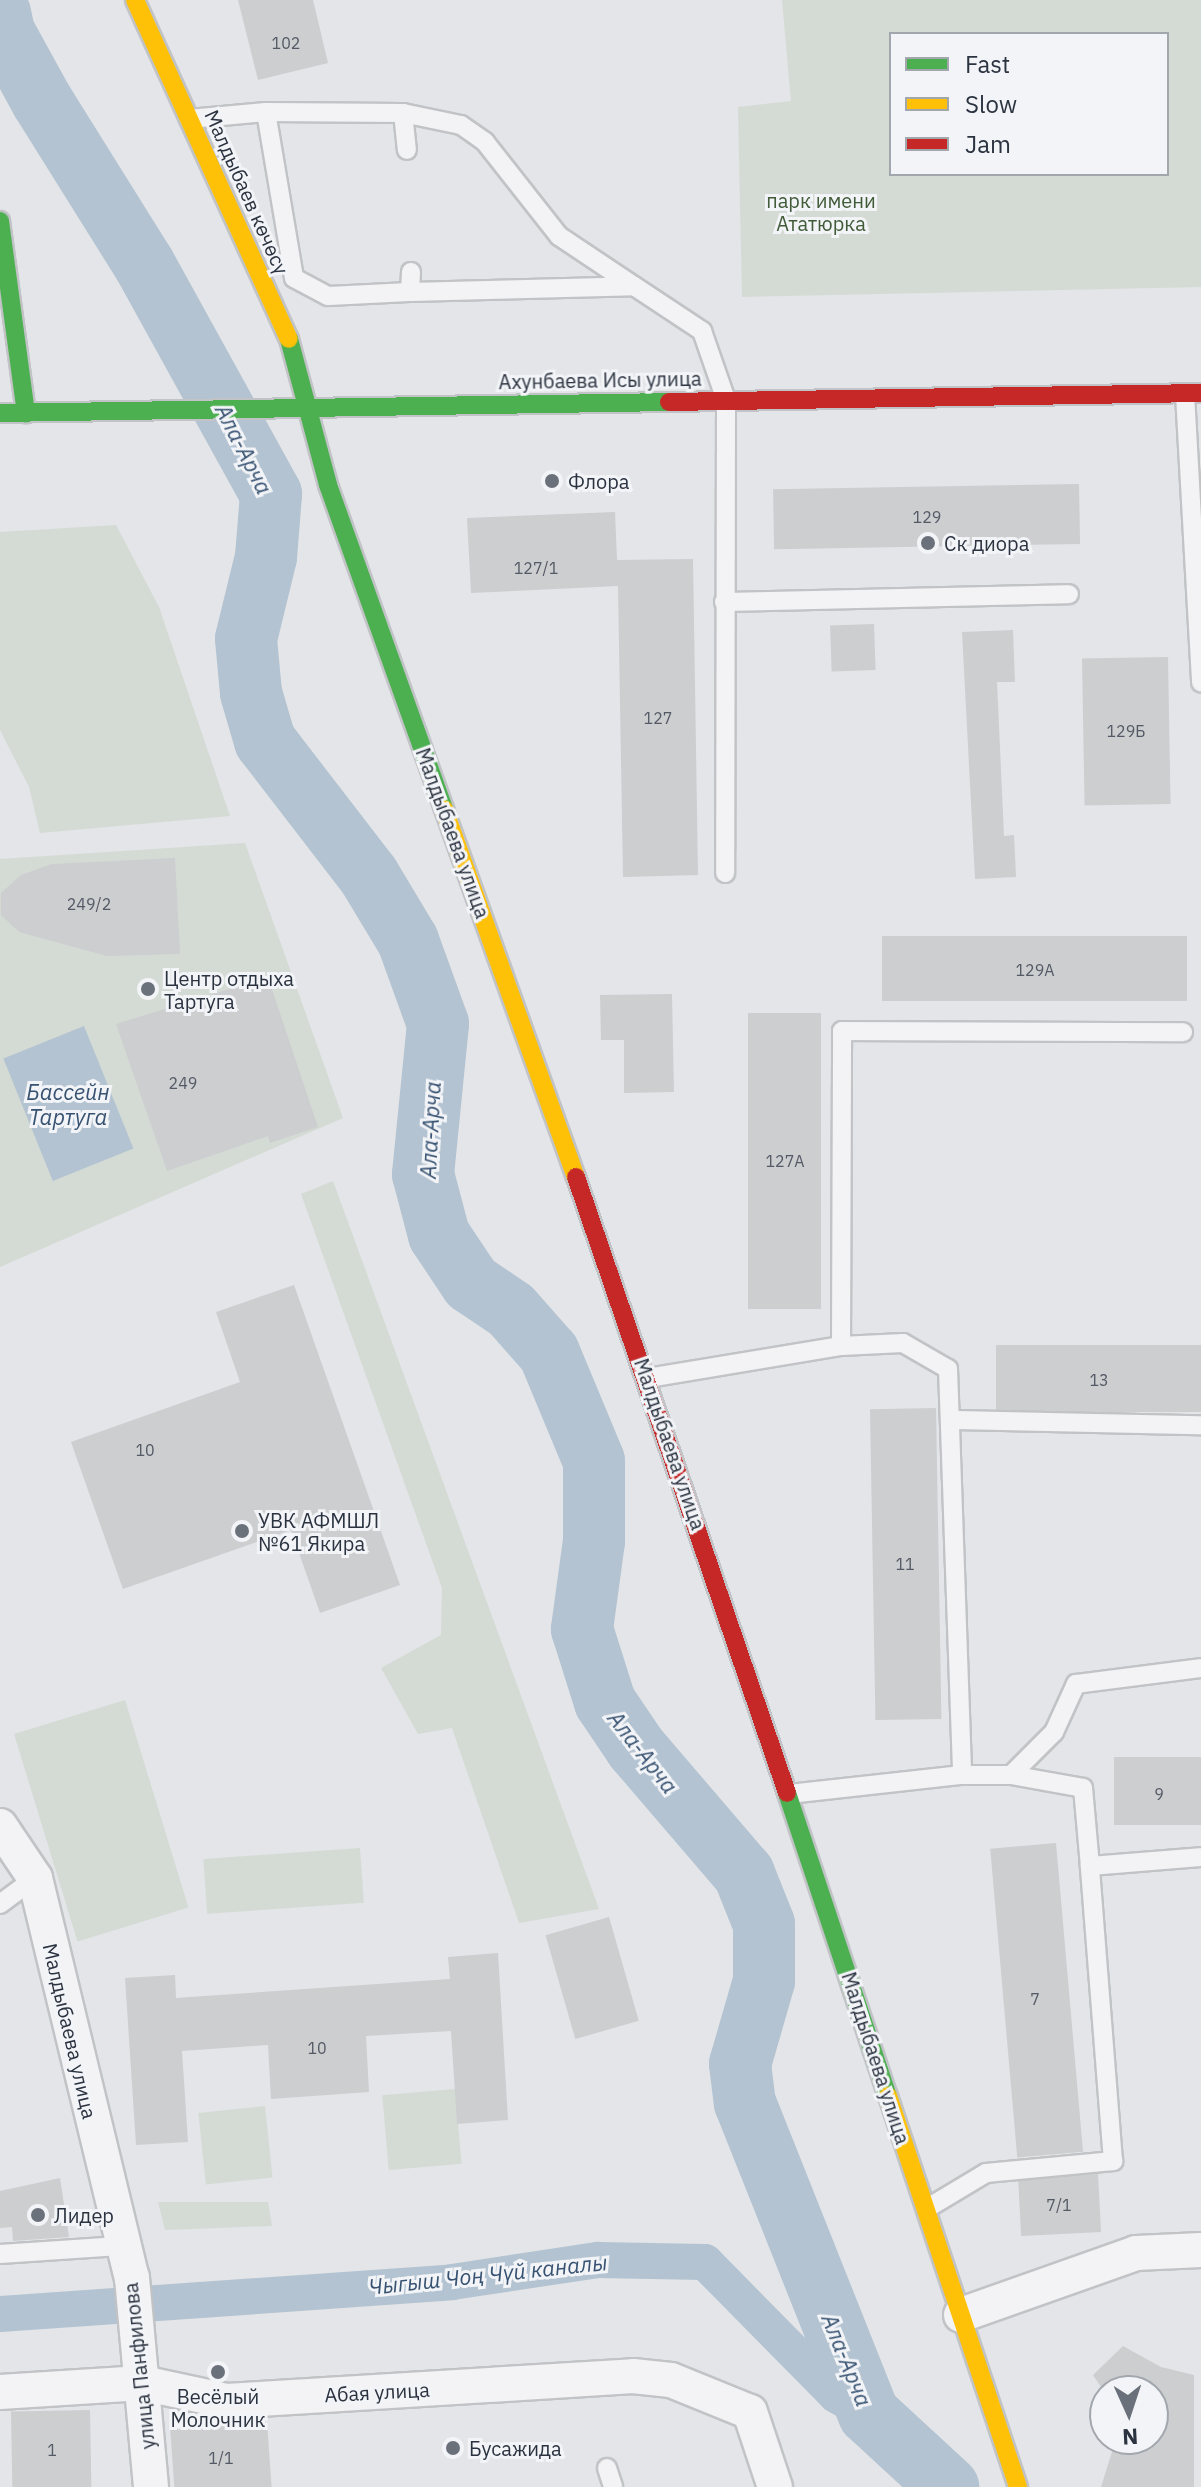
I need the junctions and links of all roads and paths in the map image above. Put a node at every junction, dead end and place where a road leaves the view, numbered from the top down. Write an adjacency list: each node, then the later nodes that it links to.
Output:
1 (135, 0): 4 (street, Малдыбаев көчөсү)
2 (266, 112): 3 (lane); 4 (lane); 9 (lane)
3 (403, 113): 5 (lane); 8 (lane)
4 (189, 119): 12 (street, Малдыбаев көчөсү)
5 (407, 150)
6 (0, 221): 14 (street)
7 (411, 272): 9 (lane)
8 (634, 286): 9 (lane); 11 (lane)
9 (410, 292)
10 (1193, 393): 11 (street, Ахунбаева Исы улица); 15 (lane)
11 (726, 400): 12 (street, Ахунбаева Исы улица); 17 (lane)
12 (305, 406): 14 (street, Ахунбаева Исы улица); 22 (street, Малдыбаева улица)
13 (0, 413): 14 (street, Ахунбаева Исы улица)
14 (26, 413)
15 (1198, 583): 18 (lane)
16 (1069, 594): 17 (lane)
17 (724, 602): 19 (lane)
18 (1201, 683)
19 (725, 873)
20 (1183, 1032): 21 (lane)
21 (841, 1346): 22 (lane); 23 (lane)
22 (648, 1378): 28 (street, Малдыбаева улица)
23 (953, 1420): 24 (lane); 26 (lane)
24 (1201, 1425)
25 (1201, 1668): 27 (lane)
26 (962, 1775): 27 (lane); 28 (lane)
27 (1011, 1775): 31 (lane)
28 (789, 1794): 34 (street, Малдыбаева улица)
29 (0, 1826): 32 (street, Малдыбаева улица)
30 (1201, 1857): 31 (lane)
31 (1090, 1866): 34 (lane)
32 (35, 1878): 33 (lane); 37 (street, Малдыбаева улица)
33 (0, 1904)
34 (926, 2209): 38 (street, Малдыбаева улица)
35 (1201, 2250): 38 (street)
36 (0, 2254): 37 (lane)
37 (126, 2262): 39 (street, улица Панфилова)
38 (961, 2315): 45 (street, Малдыбаева улица)
39 (142, 2383): 40 (street, Абая улица); 42 (street, улица Панфилова); 44 (street, Абая улица)
40 (0, 2392)
41 (607, 2468): 43 (lane)
42 (151, 2487)
43 (613, 2487)
44 (775, 2487)
45 (1018, 2487)

